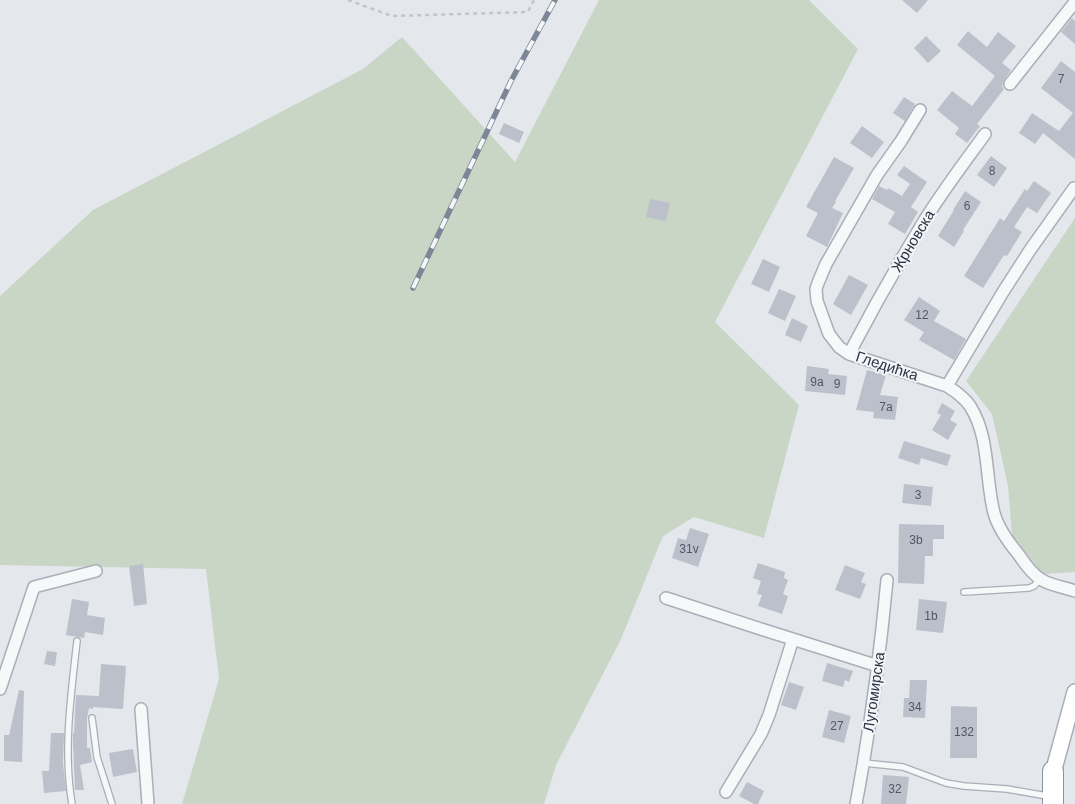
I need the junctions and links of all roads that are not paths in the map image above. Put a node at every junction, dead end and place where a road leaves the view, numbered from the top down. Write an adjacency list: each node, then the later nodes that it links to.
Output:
1 (1075, 2): 2 (street)
2 (1010, 84)
3 (920, 110): 6 (street, Гледићка)
4 (985, 134): 6 (street, Жрновска)
5 (1074, 188): 7 (street)
6 (849, 354): 7 (street, Гледићка)
7 (947, 386): 9 (street, Гледићка)
8 (96, 571): 17 (street)
9 (1040, 579): 11 (street, Гледићка); 12 (lane)
10 (888, 580): 16 (street, Лугомирска)
11 (1075, 591)
12 (964, 592)
13 (666, 598): 14 (street)
14 (793, 640): 16 (street); 23 (street)
15 (77, 641): 25 (lane)
16 (878, 666): 21 (street, Лугомирска)
17 (0, 689)
18 (1075, 692): 22 (main road)
19 (141, 709): 27 (street)
20 (92, 718): 26 (lane)
21 (864, 763): 24 (lane); 28 (street, Лугомирска)
22 (1053, 771): 24 (highway)
23 (726, 792)
24 (1048, 801)
25 (72, 804)
26 (112, 804)
27 (148, 804)
28 (856, 804)

